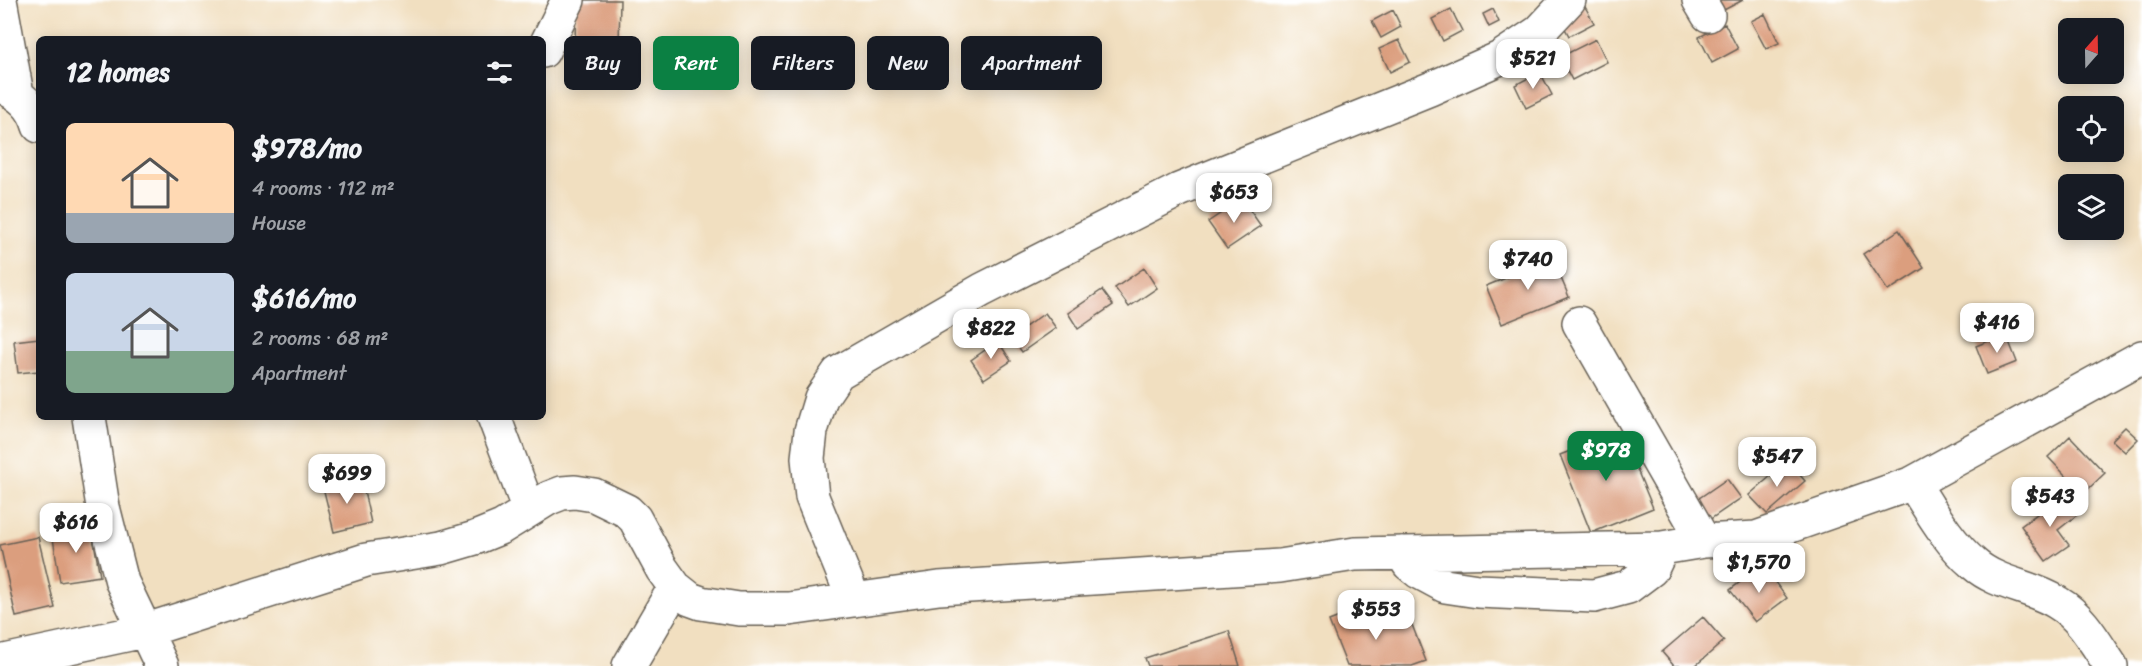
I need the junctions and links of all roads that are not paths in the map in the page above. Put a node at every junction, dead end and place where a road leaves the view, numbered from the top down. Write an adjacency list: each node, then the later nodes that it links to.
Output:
1 (0, 0): 5 (street)
2 (568, 0): 4 (street)
3 (1569, 0): 17 (street)
4 (546, 45)
5 (9, 89): 6 (street)
6 (36, 114)
7 (1579, 323): 13 (street)
8 (2142, 357): 11 (street)
9 (88, 420): 18 (street)
10 (495, 420): 12 (street)
11 (1913, 483): 13 (street); 22 (street)
12 (529, 510): 16 (street); 18 (street)
13 (1704, 542): 14 (street)
14 (1662, 548): 15 (street); 15 (street)
15 (1402, 553): 17 (street)
16 (675, 587): 17 (street); 21 (street)
17 (854, 600)
18 (144, 631): 19 (street); 20 (street)
19 (0, 662)
20 (162, 666)
21 (629, 666)
22 (2111, 666)

